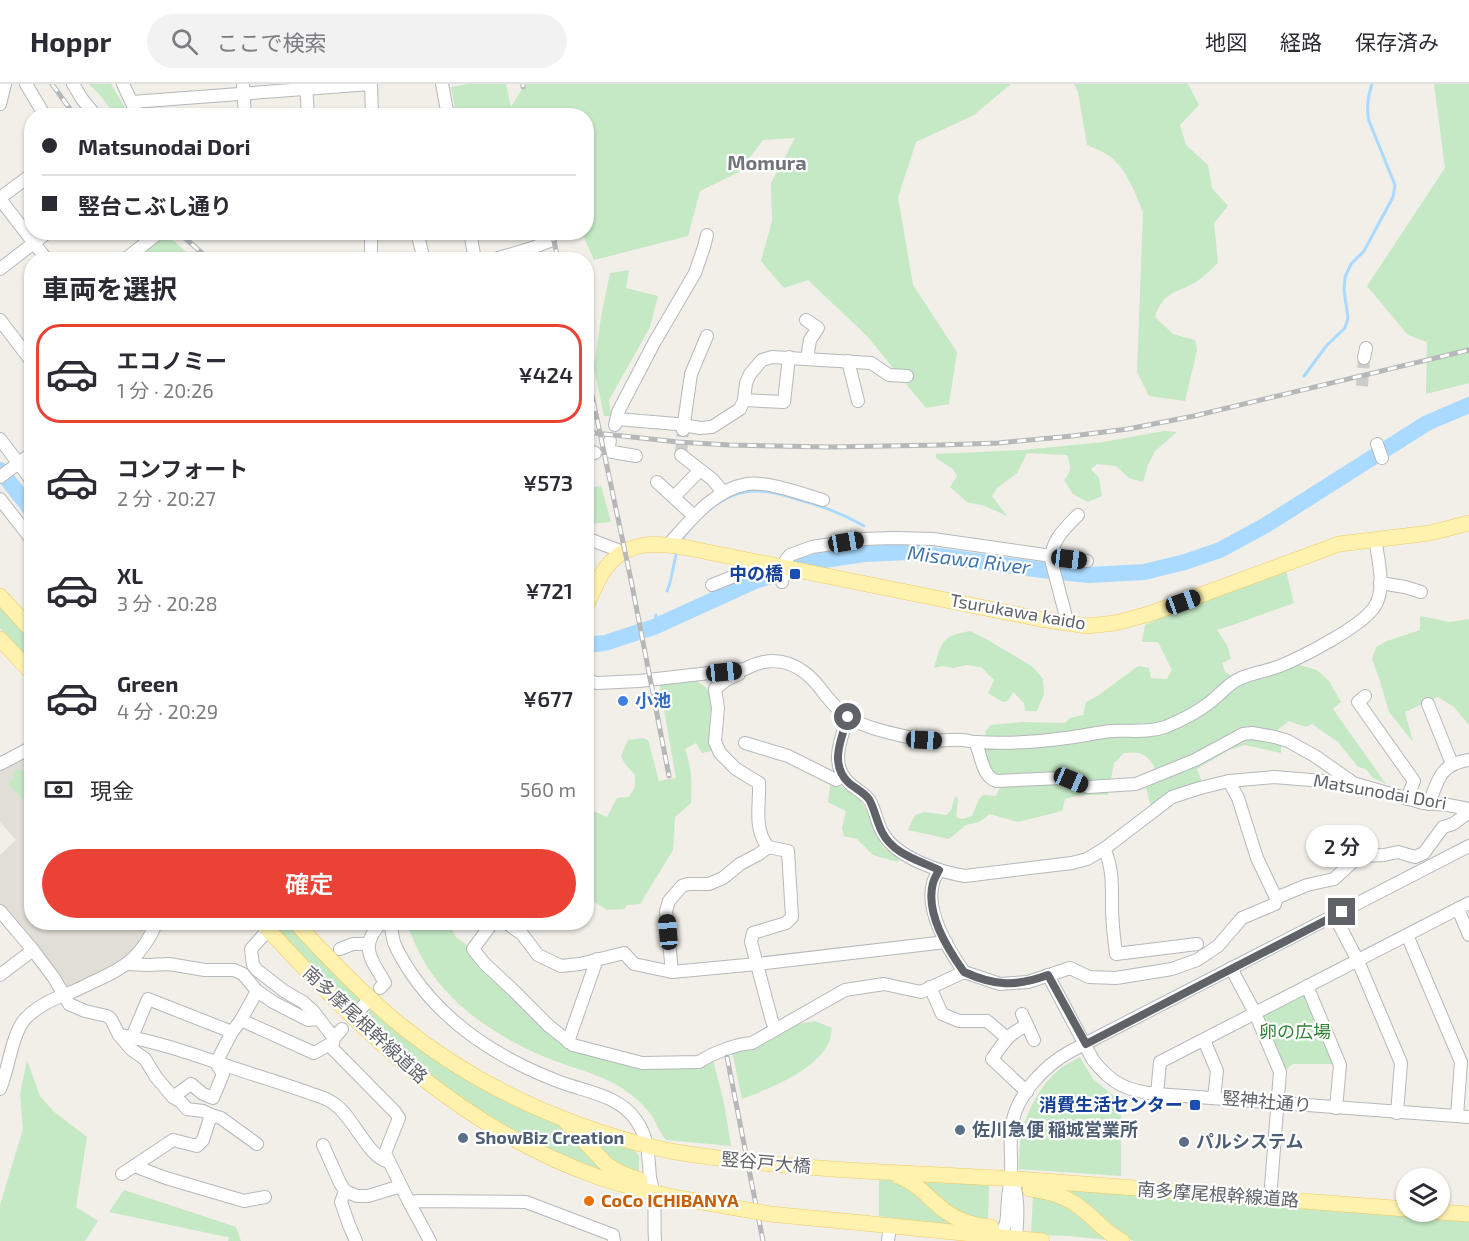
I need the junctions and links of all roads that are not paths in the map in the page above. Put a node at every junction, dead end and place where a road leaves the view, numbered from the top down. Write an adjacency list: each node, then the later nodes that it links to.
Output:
1 (5, 84): 10 (street)
2 (26, 84): 11 (street)
3 (73, 84): 12 (street)
4 (123, 84): 9 (street)
5 (371, 84): 7 (street); 16 (street)
6 (442, 84): 17 (street)
7 (306, 86): 8 (street); 15 (street)
8 (243, 89): 9 (street); 14 (street)
9 (132, 102): 13 (street)
10 (0, 104)
11 (40, 108)
12 (89, 108)
13 (135, 108)
14 (244, 108)
15 (307, 108)
16 (372, 108)
17 (446, 108)
18 (24, 180): 19 (street)
19 (0, 199): 20 (street)
20 (24, 230)
21 (707, 235): 41 (street)
22 (32, 240): 26 (street)
23 (38, 240): 26 (street)
24 (150, 240): 28 (street)
25 (550, 241): 29 (street)
26 (34, 243): 27 (street); 30 (street)
27 (41, 252)
28 (134, 252)
29 (519, 252)
30 (0, 269)
31 (0, 320): 34 (street)
32 (806, 320): 36 (street)
33 (707, 336): 41 (street)
34 (24, 352)
35 (789, 357): 36 (street); 39 (street); 39 (street)
36 (807, 358): 37 (street)
37 (848, 361): 38 (street); 40 (street)
38 (907, 376)
39 (744, 400): 41 (street)
40 (858, 401)
41 (684, 428)
42 (0, 439): 49 (street)
43 (610, 441): 46 (street)
44 (1377, 444): 47 (street)
45 (681, 455): 50 (street)
46 (636, 456)
47 (1382, 458)
48 (24, 459): 49 (street)
49 (15, 466): 51 (street); 52 (street)
50 (700, 470): 54 (street); 55 (street)
51 (24, 474)
52 (0, 477)
53 (657, 482): 55 (street)
54 (723, 492): 57 (street); 59 (street)
55 (674, 497): 59 (street)
56 (0, 499): 61 (street)
57 (824, 500)
58 (1078, 515): 66 (street)
59 (694, 516): 64 (street)
60 (1469, 523): 62 (main road, Tsurukawa kaido)
61 (24, 530)
62 (1375, 539): 70 (street); 76 (main road, Tsurukawa kaido)
63 (594, 541): 65 (street)
64 (676, 546): 65 (main road, Tsurukawa kaido); 67 (main road, Tsurukawa kaido)
65 (623, 552): 72 (main road, Tsurukawa kaido)
66 (1051, 558): 68 (street); 69 (street); 76 (street)
67 (752, 561): 69 (main road, Tsurukawa kaido); 71 (street)
68 (1087, 561)
69 (784, 572): 76 (main road, Tsurukawa kaido)
70 (1380, 583): 73 (street); 84 (street)
71 (712, 585)
72 (594, 590)
73 (1421, 592)
74 (0, 596): 75 (main road)
75 (24, 622)
76 (1068, 624)
77 (0, 639): 78 (main road)
78 (24, 664)
79 (745, 669): 80 (street); 83 (street); 97 (street)
80 (594, 682)
81 (1365, 696): 93 (street)
82 (1428, 704): 89 (street)
83 (848, 717): 84 (street); 90 (street)
84 (975, 742): 92 (street)
85 (745, 743): 90 (street)
86 (24, 751): 88 (street)
87 (1469, 760): 89 (street)
88 (0, 764)
89 (1452, 764): 94 (street)
90 (844, 777): 99 (street, Matsunodai Dori)
91 (1229, 781): 92 (street, Matsunodai Dori); 98 (street, Matsunodai Dori); 100 (street)
92 (1356, 784): 93 (street, Matsunodai Dori)
93 (1407, 799): 94 (street, Matsunodai Dori)
94 (1429, 804): 95 (street, Matsunodai Dori)
95 (1469, 810): 100 (street)
96 (1469, 846): 103 (street)
97 (768, 847): 121 (street); 123 (street)
98 (1104, 849): 99 (street, Matsunodai Dori); 115 (street)
99 (939, 870): 114 (street)
100 (1276, 898): 126 (street)
101 (1463, 906): 112 (street); 113 (street)
102 (0, 911): 117 (street)
103 (1334, 915): 119 (street); 122 (street)
104 (153, 930): 120 (street)
105 (263, 930): 135 (street)
106 (269, 930): 173 (main road, 南多摩尾根幹線道路)
107 (302, 930): 157 (main road, 南多摩尾根幹線道路)
108 (392, 930): 163 (street)
109 (488, 930): 145 (street)
110 (516, 930): 118 (street)
111 (369, 933): 116 (street); 129 (street)
112 (1407, 935): 119 (street); 158 (street)
113 (1469, 935)
114 (946, 942): 121 (street); 124 (street)
115 (1197, 944)
116 (340, 949)
117 (33, 950): 125 (street); 131 (street)
118 (597, 959): 123 (street); 145 (street)
119 (1358, 961): 127 (street); 155 (street)
120 (128, 964): 130 (street); 131 (street)
121 (757, 964): 123 (street); 137 (street)
122 (1231, 968): 133 (street); 146 (street)
123 (672, 972)
124 (964, 972): 126 (street); 128 (street)
125 (0, 975)
126 (1048, 975): 146 (street, 竪神社通り)
127 (1307, 986): 133 (street); 154 (street)
128 (930, 987): 137 (street); 142 (street)
129 (380, 988)
130 (257, 991): 135 (street); 136 (street)
131 (63, 994): 139 (street); 148 (street)
132 (366, 1003): 134 (street)
133 (1255, 1013): 144 (street); 153 (street)
134 (356, 1014)
135 (319, 1019): 140 (street)
136 (241, 1020): 138 (street); 140 (street)
137 (776, 1029): 145 (street)
138 (232, 1032): 141 (street); 147 (street)
139 (119, 1035): 141 (street); 151 (street)
140 (336, 1037): 164 (street)
141 (132, 1038): 147 (street)
142 (1007, 1038): 143 (street); 149 (street)
143 (1034, 1040)
144 (1204, 1040): 150 (street); 152 (street)
145 (568, 1042)
146 (1086, 1044): 149 (street); 150 (street, 竪神社通り)
147 (216, 1063): 151 (street); 164 (street)
148 (0, 1086)
149 (1027, 1092): 159 (street)
150 (1157, 1094): 152 (street, 竪神社通り)
151 (173, 1097): 156 (street)
152 (1214, 1098): 153 (street, 竪神社通り)
153 (1277, 1103): 154 (street, 竪神社通り); 174 (street)
154 (1336, 1108): 155 (street, 竪神社通り)
155 (1397, 1113): 158 (street, 竪神社通り)
156 (211, 1115): 161 (street); 165 (street)
157 (556, 1115): 160 (main road, 南多摩尾根幹線道路); 173 (main road)
158 (1463, 1117)
159 (1012, 1122): 169 (street); 169 (street)
160 (625, 1139): 163 (main road, 竪谷戸大橋)
161 (257, 1144)
162 (323, 1145): 171 (street)
163 (659, 1148): 166 (main road, 竪谷戸大橋, bridge); 173 (street)
164 (389, 1162): 170 (street)
165 (134, 1166): 168 (street); 172 (street)
166 (863, 1171): 167 (main road, 南多摩尾根幹線道路)
167 (884, 1172): 169 (main road, 南多摩尾根幹線道路); 180 (main road)
168 (122, 1174)
169 (1010, 1184): 174 (main road, 南多摩尾根幹線道路); 180 (street); 185 (main road)
170 (401, 1186): 171 (street); 175 (street)
171 (345, 1191): 181 (street)
172 (265, 1197)
173 (650, 1197): 179 (main road, 南多摩尾根幹線道路, bridge); 184 (street)
174 (1270, 1199): 176 (main road, 南多摩尾根幹線道路)
175 (409, 1202): 182 (street); 183 (street)
176 (1396, 1208)
177 (1450, 1213): 178 (main road)
178 (1469, 1214)
179 (889, 1234): 180 (main road)
180 (1012, 1236)
181 (356, 1241)
182 (430, 1241)
183 (614, 1241)
184 (655, 1241)
185 (1122, 1241)

